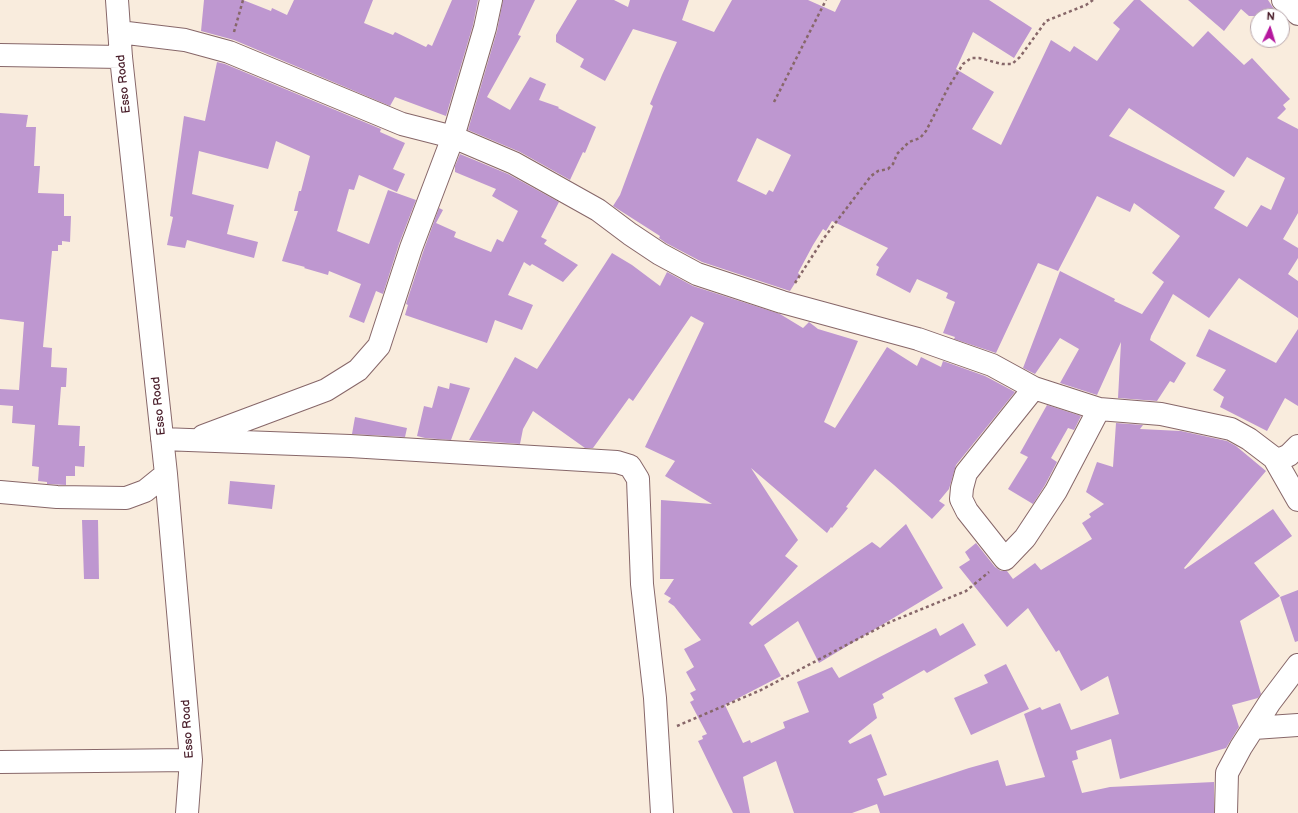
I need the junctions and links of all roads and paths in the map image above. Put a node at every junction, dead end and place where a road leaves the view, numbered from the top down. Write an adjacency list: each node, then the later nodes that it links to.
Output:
1 (117, 0): 8 (street, Esso Road)
2 (243, 0): 9 (path)
3 (492, 0): 13 (street)
4 (826, 0): 12 (path)
5 (1092, 0): 14 (path)
6 (1283, 0): 7 (street)
7 (1298, 14)
8 (119, 32): 9 (street); 11 (street, Esso Road)
9 (228, 52): 13 (street)
10 (0, 55): 11 (street)
11 (121, 57): 17 (street, Esso Road)
12 (774, 102)
13 (453, 138): 14 (street); 18 (street)
14 (782, 302): 15 (street)
15 (1034, 388): 16 (street); 24 (street)
16 (1099, 409): 20 (street); 24 (street)
17 (162, 439): 18 (street); 21 (street, Esso Road)
18 (194, 440): 28 (street)
19 (1298, 446): 20 (street)
20 (1274, 458): 23 (street)
21 (166, 474): 22 (street); 29 (street, Esso Road)
22 (0, 492)
23 (1298, 500)
24 (1005, 559): 28 (path)
25 (1298, 665): 27 (street)
26 (1298, 726): 27 (street)
27 (1254, 728): 33 (street)
28 (657, 734): 32 (street)
29 (191, 760): 30 (street); 31 (street, Esso Road)
30 (0, 762)
31 (187, 813)
32 (662, 813)
33 (1226, 813)

